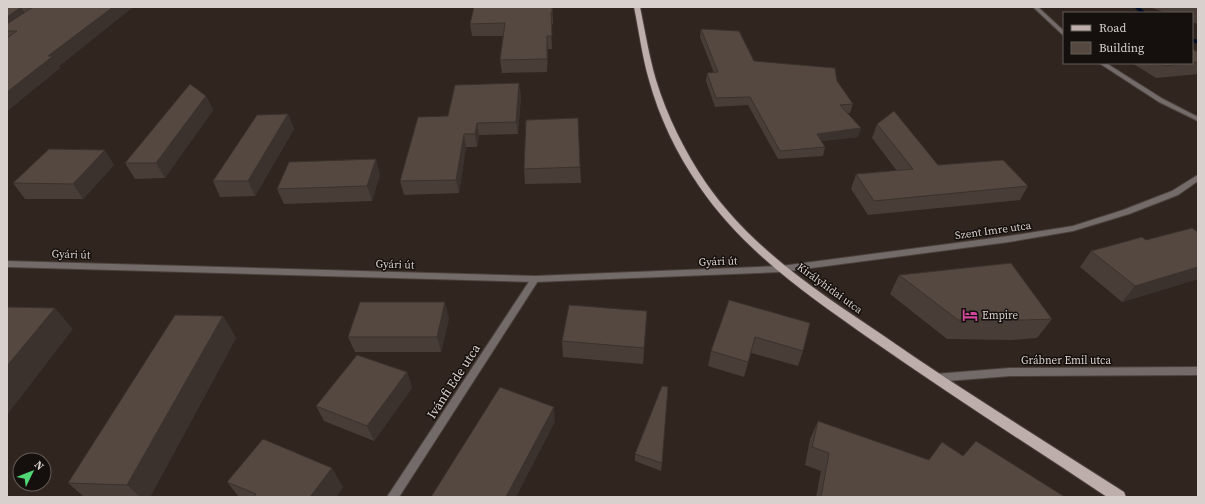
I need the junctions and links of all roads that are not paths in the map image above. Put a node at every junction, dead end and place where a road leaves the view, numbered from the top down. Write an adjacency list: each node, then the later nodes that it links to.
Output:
1 (637, 7): 8 (main road, Királyhidai utca)
2 (1035, 7): 3 (street)
3 (1063, 33)
4 (1103, 64): 5 (street)
5 (1198, 119)
6 (1198, 178): 8 (street, Szent Imre utca)
7 (7, 264): 9 (street, Gyári út)
8 (781, 269): 9 (street, Gyári út); 11 (main road, Királyhidai utca)
9 (535, 279): 12 (street, Ivánfi Ede utca)
10 (1198, 372): 11 (street, Grábner Emil utca)
11 (933, 378): 13 (main road, Királyhidai utca)
12 (393, 497)
13 (1119, 497)

